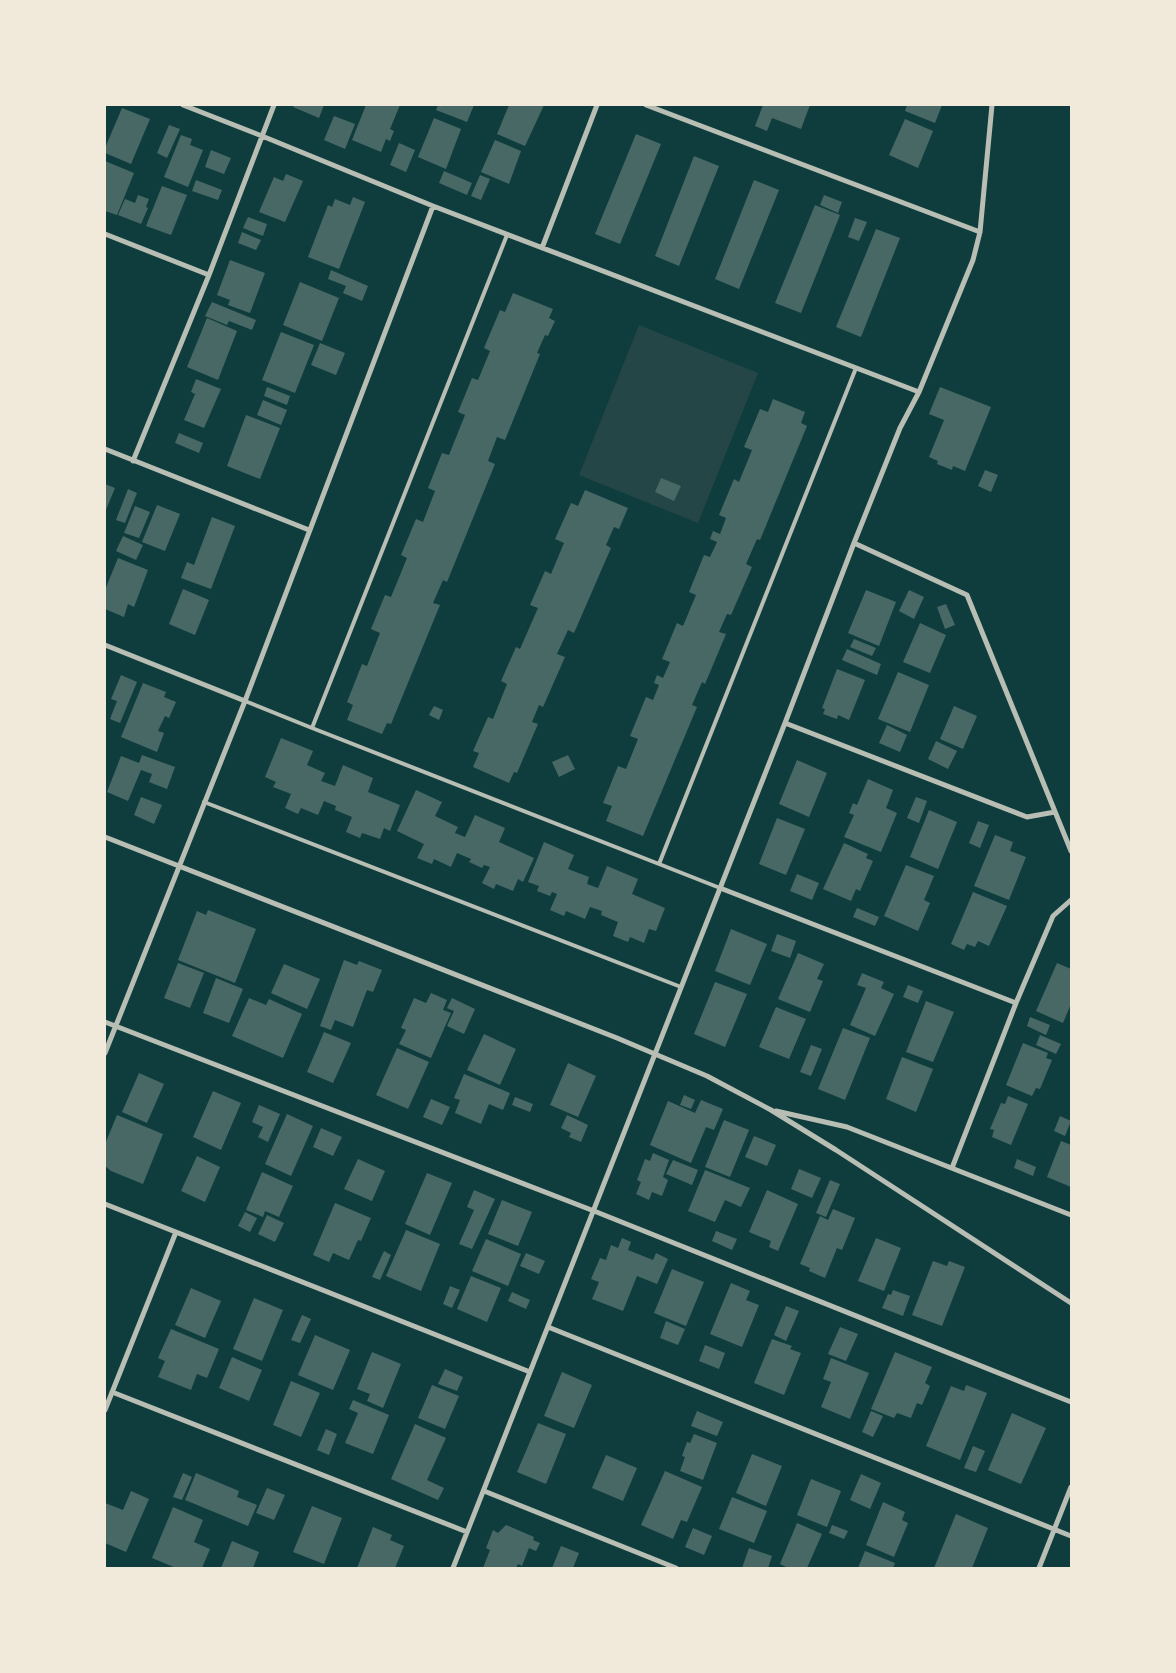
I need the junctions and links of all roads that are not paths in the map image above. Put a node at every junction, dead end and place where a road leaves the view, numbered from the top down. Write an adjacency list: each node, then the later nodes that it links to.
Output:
1 (183, 105): 6 (street)
2 (274, 105): 6 (street)
3 (597, 105): 11 (street)
4 (646, 105): 8 (street)
5 (992, 105): 8 (street)
6 (262, 136): 7 (street); 12 (street)
7 (433, 206): 10 (street); 17 (street)
8 (980, 232): 14 (street)
9 (105, 234): 12 (street)
10 (507, 235): 11 (street); 22 (lane)
11 (542, 248): 13 (street)
12 (209, 275): 16 (street)
13 (856, 368): 14 (street); 27 (lane)
14 (919, 392): 18 (street)
15 (105, 449): 16 (street)
16 (134, 461): 17 (street)
17 (309, 530): 20 (street)
18 (854, 542): 21 (street); 24 (street)
19 (105, 645): 20 (street)
20 (245, 701): 22 (lane); 23 (street)
21 (785, 723): 24 (street); 29 (street)
22 (312, 728): 27 (lane)
23 (204, 802): 28 (street); 31 (lane)
24 (1055, 812): 26 (street)
25 (105, 837): 28 (street)
26 (1071, 851)
27 (660, 864): 29 (lane)
28 (179, 866): 34 (street); 36 (street)
29 (720, 888): 31 (street); 32 (street)
30 (1071, 900): 32 (street)
31 (682, 987): 36 (street)
32 (1016, 1003): 38 (street)
33 (105, 1022): 34 (street)
34 (115, 1026): 35 (street); 40 (street)
35 (105, 1053)
36 (655, 1054): 37 (street); 40 (street)
37 (771, 1110): 38 (street); 43 (street)
38 (952, 1168): 41 (street)
39 (105, 1204): 42 (street)
40 (594, 1211): 44 (street); 47 (street)
41 (1071, 1215)
42 (176, 1232): 45 (street); 46 (street)
43 (1071, 1303)
44 (548, 1328): 45 (street); 51 (street)
45 (530, 1372): 50 (street)
46 (112, 1392): 48 (street); 52 (street)
47 (1071, 1402)
48 (105, 1410)
49 (1071, 1487): 51 (street)
50 (484, 1490): 52 (street); 55 (street)
51 (1054, 1529): 53 (street); 56 (street)
52 (467, 1532): 54 (street)
53 (1071, 1536)
54 (453, 1568)
55 (676, 1568)
56 (1039, 1568)

